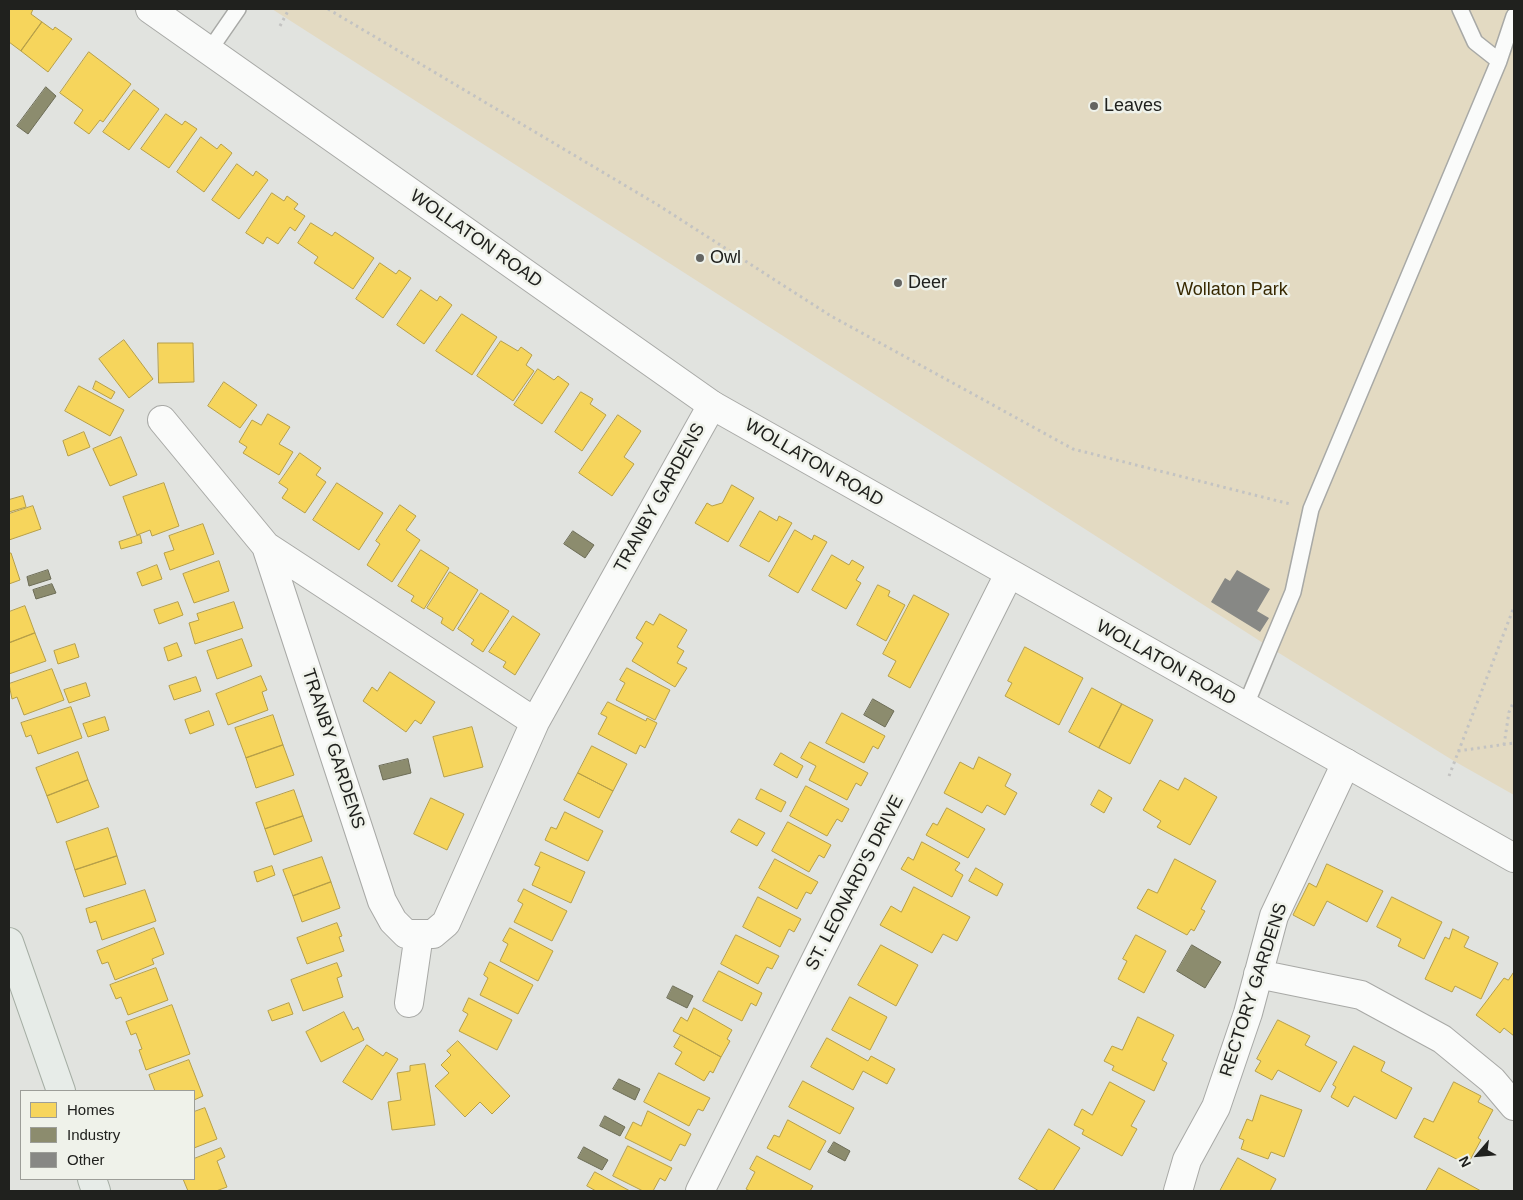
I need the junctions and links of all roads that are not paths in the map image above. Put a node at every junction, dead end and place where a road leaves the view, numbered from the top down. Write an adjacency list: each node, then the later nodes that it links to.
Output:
1 (150, 9): 5 (street, WOLLATON ROAD)
2 (238, 9): 5 (lane)
3 (1460, 9): 6 (lane)
4 (1514, 16): 6 (lane)
5 (209, 51): 7 (street, WOLLATON ROAD)
6 (1498, 61): 11 (lane)
7 (712, 405): 10 (street, WOLLATON ROAD); 12 (street, TRANBY GARDENS)
8 (162, 420): 9 (street, TRANBY GARDENS)
9 (266, 546): 12 (street, TRANBY GARDENS); 15 (street, TRANBY GARDENS)
10 (1009, 574): 11 (street, WOLLATON ROAD); 21 (street, ST. LEONARD'S DRIVE)
11 (1245, 707): 13 (street, WOLLATON ROAD)
12 (535, 722): 15 (street, TRANBY GARDENS)
13 (1346, 763): 14 (street, WOLLATON ROAD); 17 (street, RECTORY GARDENS)
14 (1514, 858)
15 (419, 934): 18 (street)
16 (9, 942): 19 (main road)
17 (1258, 974): 20 (street); 22 (street, RECTORY GARDENS)
18 (410, 1003)
19 (61, 1090)
20 (1514, 1106)
21 (700, 1191)
22 (1178, 1191)

